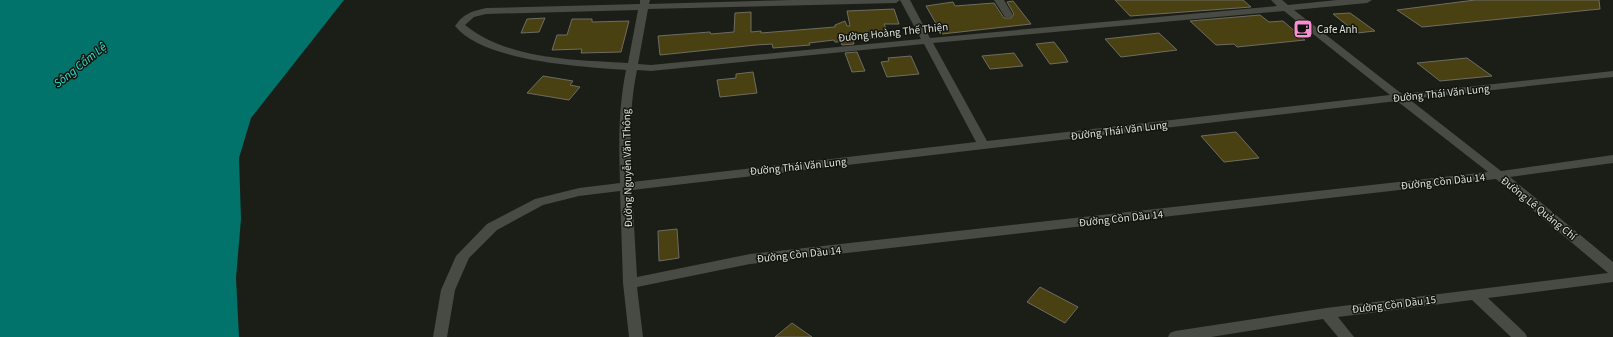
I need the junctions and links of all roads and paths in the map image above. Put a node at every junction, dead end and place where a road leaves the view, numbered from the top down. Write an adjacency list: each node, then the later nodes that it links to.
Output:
1 (896, 0): 6 (street)
2 (905, 0): 9 (street)
3 (999, 0): 8 (street)
4 (1276, 0): 7 (street, Đường Lê Quảng Chí)
5 (1367, 0): 7 (street, Đường Hoàng Thế Thiện)
6 (644, 3): 10 (street, Đường Nguyễn Văn Thông); 10 (street, Đường Hoàng Thế Thiện)
7 (1286, 8): 9 (street, Đường Hoàng Thế Thiện); 12 (street, Đường Lê Quảng Chí)
8 (1008, 15)
9 (926, 41): 10 (street, Đường Hoàng Thế Thiện); 13 (street)
10 (632, 68): 16 (street, Đường Nguyễn Văn Thông)
11 (1613, 74): 12 (street, Đường Thái Văn Lung)
12 (1400, 97): 13 (street, Đường Thái Văn Lung); 15 (street, Đường Lê Quảng Chí)
13 (983, 145): 16 (street, Đường Thái Văn Lung)
14 (1613, 159): 15 (street, Đường Cồn Dầu 14)
15 (1499, 175): 17 (street, Đường Lê Quảng Chí); 19 (street, Đường Cồn Dầu 14)
16 (626, 185): 19 (street, Đường Nguyễn Văn Thông); 22 (street, Đường Thái Văn Lung)
17 (1613, 269)
18 (1613, 277): 20 (street, Đường Cồn Dầu 15)
19 (630, 283): 23 (street, Đường Nguyễn Văn Thông)
20 (1475, 294): 21 (street, Đường Cồn Dầu 15); 26 (street)
21 (1326, 313): 24 (street, Đường Cồn Dầu 15); 25 (street)
22 (440, 337)
23 (636, 337)
24 (1175, 337)
25 (1347, 337)
26 (1520, 337)

